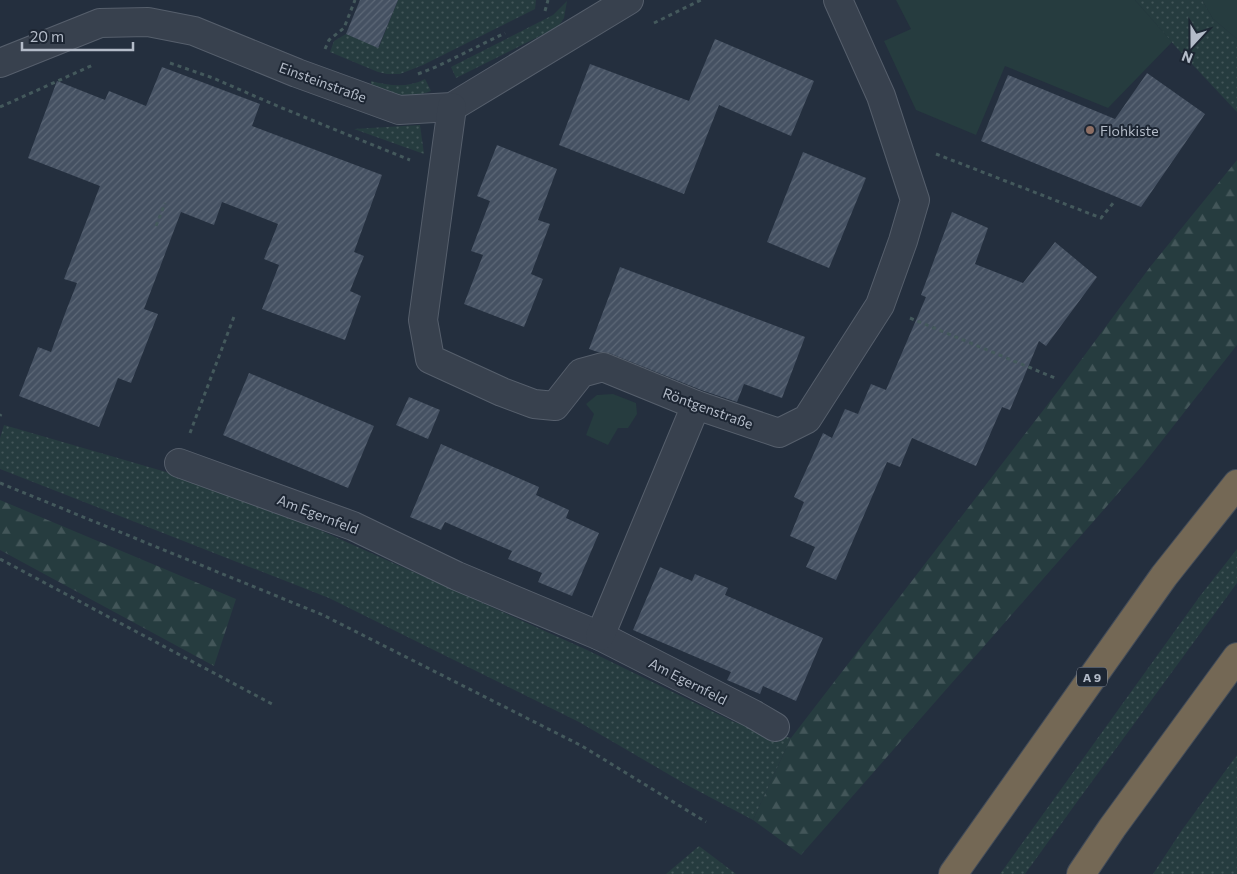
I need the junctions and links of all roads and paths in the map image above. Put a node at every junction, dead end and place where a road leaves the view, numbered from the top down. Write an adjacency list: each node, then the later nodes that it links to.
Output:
1 (355, 0): 11 (path)
2 (548, 0): 5 (path)
3 (838, 0): 20 (street, Röntgenstraße)
4 (624, 1): 13 (street, Einsteinstraße)
5 (551, 7)
6 (509, 31): 10 (path)
7 (168, 62): 15 (path)
8 (0, 63): 11 (street, Einsteinstraße)
9 (97, 63): 12 (path)
10 (416, 75)
11 (314, 79): 13 (street, Einsteinstraße)
12 (0, 106)
13 (452, 107): 20 (street, Röntgenstraße)
14 (929, 156): 16 (path)
15 (415, 162)
16 (1114, 202)
17 (165, 203): 18 (path)
18 (156, 226)
19 (235, 314): 21 (path)
20 (696, 405): 25 (street)
21 (179, 463): 25 (street, Am Egernfeld)
22 (0, 483): 29 (path)
23 (1237, 484): 30 (highway, A 9)
24 (0, 559): 27 (path)
25 (600, 636): 28 (street, Am Egernfeld)
26 (1237, 657): 31 (highway)
27 (272, 704)
28 (775, 727)
29 (706, 822)
30 (953, 874)
31 (1081, 874)

